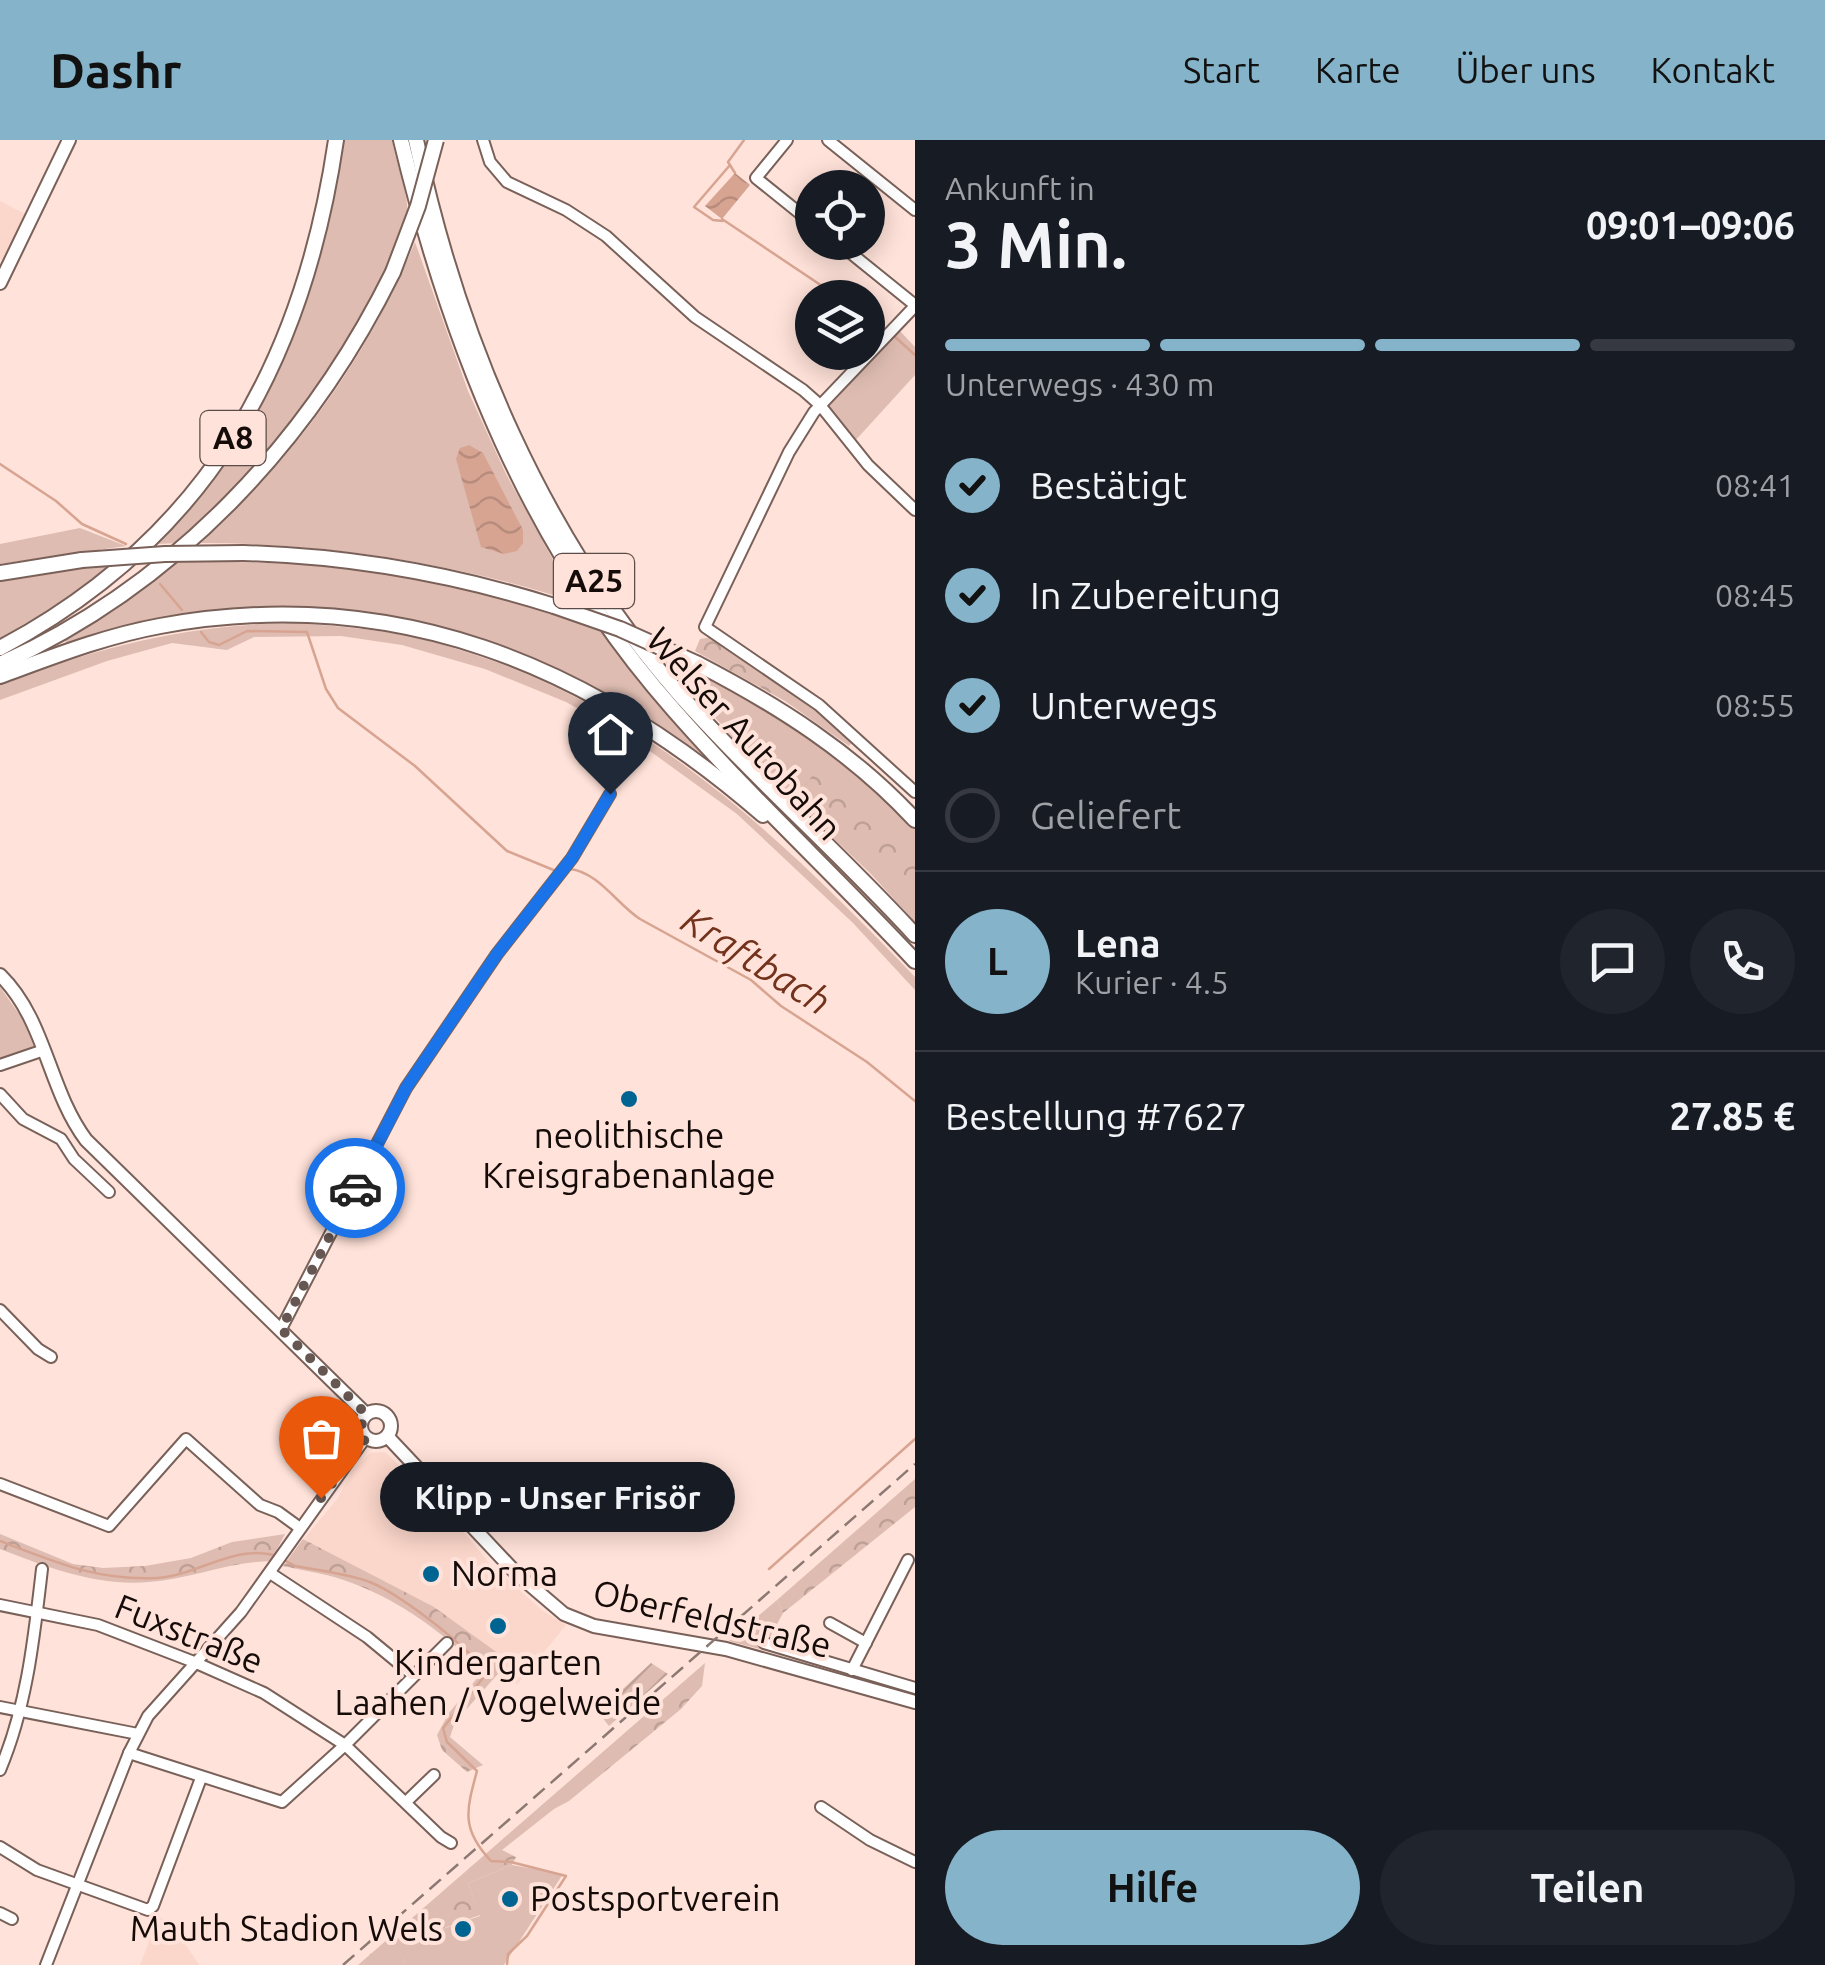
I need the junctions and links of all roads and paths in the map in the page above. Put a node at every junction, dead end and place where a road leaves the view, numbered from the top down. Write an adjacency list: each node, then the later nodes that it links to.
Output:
1 (69, 140): 12 (main road)
2 (336, 140): 17 (highway, A8)
3 (401, 140): 23 (highway, Welser Autobahn / A25)
4 (416, 140): 24 (highway, Welser Autobahn / A25)
5 (436, 140): 18 (highway, A8, bridge)
6 (483, 140): 14 (street)
7 (788, 140): 9 (street)
8 (828, 140): 10 (street)
9 (795, 209)
10 (915, 210)
11 (859, 260): 13 (street)
12 (0, 283)
13 (915, 305): 14 (street)
14 (820, 405): 15 (street); 20 (street)
15 (915, 510)
16 (0, 573): 22 (highway, bridge)
17 (0, 648)
18 (0, 664)
19 (0, 676): 23 (highway)
20 (915, 792)
21 (610, 794): 32 (street)
22 (915, 820)
23 (810, 854): 25 (highway, Welser Autobahn / A25)
24 (915, 935)
25 (915, 961)
26 (0, 974): 27 (main road, Oberfeldstraße)
27 (44, 1050): 28 (street); 32 (main road, Oberfeldstraße)
28 (0, 1065)
29 (0, 1094): 30 (street)
30 (109, 1192)
31 (0, 1310): 33 (street)
32 (281, 1329): 34 (main road, Oberfeldstraße)
33 (51, 1357)
34 (366, 1414): 35 (main road, Oberfeldstraße); 36 (main road)
35 (387, 1436): 36 (main road); 52 (main road, Oberfeldstraße)
36 (366, 1438): 38 (street)
37 (0, 1484): 38 (street)
38 (300, 1528): 41 (street)
39 (908, 1560): 45 (street)
40 (42, 1569): 43 (street)
41 (270, 1573): 48 (street); 50 (street)
42 (0, 1605): 43 (street, Fuxstraße)
43 (37, 1614): 48 (street, Fuxstraße); 54 (street)
44 (830, 1623): 45 (street)
45 (866, 1642): 49 (street)
46 (446, 1643): 50 (street)
47 (764, 1643): 49 (street, Oberfeldstraße)
48 (194, 1662): 55 (street); 56 (street, Fuxstraße)
49 (852, 1670): 51 (street, Oberfeldstraße)
50 (413, 1676): 56 (street)
51 (915, 1688)
52 (915, 1702)
53 (0, 1707): 54 (street)
54 (20, 1712): 55 (street); 58 (street)
55 (138, 1734): 57 (street)
56 (345, 1745): 60 (street); 61 (street, Fuxstraße)
57 (129, 1753): 60 (street); 66 (street)
58 (0, 1770)
59 (434, 1775): 61 (street)
60 (200, 1778): 66 (street)
61 (406, 1802): 63 (street, Fuxstraße)
62 (821, 1806): 65 (street)
63 (451, 1843)
64 (0, 1847): 66 (street)
65 (915, 1862)
66 (76, 1884): 69 (street)
67 (0, 1913): 68 (street)
68 (12, 1919)
69 (46, 1965)

